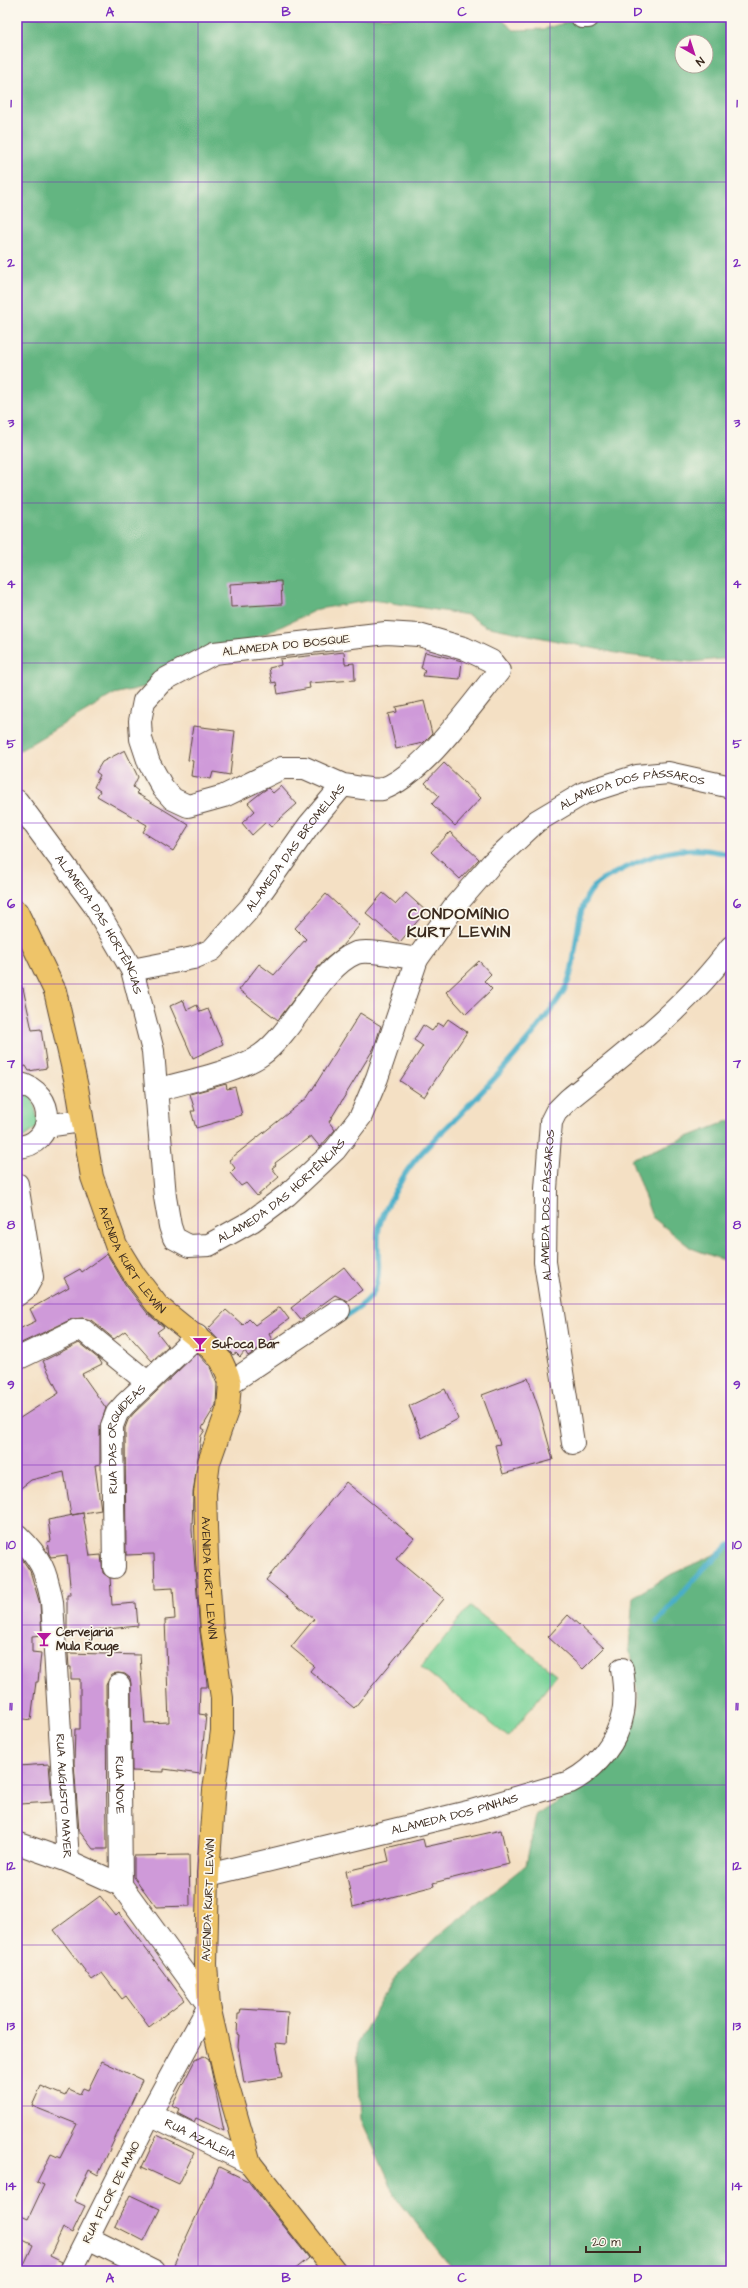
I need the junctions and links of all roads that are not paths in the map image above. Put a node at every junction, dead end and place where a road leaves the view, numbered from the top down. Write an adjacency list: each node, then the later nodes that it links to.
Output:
1 (582, 17): 2 (street)
2 (588, 17)
3 (499, 670): 4 (street, ALAMEDA DAS BROMÉLIAS); 4 (street, ALAMEDA DO BOSQUE)
4 (343, 785): 11 (street, ALAMEDA DAS BROMÉLIAS)
5 (731, 787): 7 (street, ALAMEDA DOS PÁSSAROS)
6 (17, 801): 11 (street, ALAMEDA DAS HORTÊNCIAS)
7 (536, 821): 10 (street, ALAMEDA DAS HORTÊNCIAS)
8 (17, 912): 14 (main road, AVENIDA KURT LEWIN)
9 (731, 947): 24 (street, ALAMEDA DOS PÁSSAROS)
10 (417, 959): 13 (street); 13 (street, ALAMEDA DAS HORTÊNCIAS)
11 (132, 970): 13 (street, ALAMEDA DAS HORTÊNCIAS)
12 (17, 1083): 15 (street)
13 (157, 1090)
14 (82, 1121): 15 (street); 20 (main road, AVENIDA KURT LEWIN)
15 (46, 1126): 16 (street)
16 (17, 1147)
17 (17, 1184): 18 (street)
18 (17, 1295)
19 (340, 1310): 23 (street)
20 (197, 1336): 22 (street, RUA DAS ORQUÍDEAS); 23 (main road, AVENIDA KURT LEWIN)
21 (17, 1359): 22 (street)
22 (148, 1382): 26 (street, RUA DAS ORQUÍDEAS)
23 (230, 1383): 31 (main road, AVENIDA KURT LEWIN)
24 (572, 1443)
25 (17, 1535): 30 (street, RUA AUGUSTO MAYER)
26 (114, 1567)
27 (622, 1669): 31 (street, ALAMEDA DOS PINHAIS)
28 (119, 1685): 32 (street, RUA NOVE)
29 (17, 1843): 30 (street)
30 (68, 1861): 32 (street, RUA AUGUSTO MAYER)
31 (208, 1875): 33 (main road, AVENIDA KURT LEWIN)
32 (121, 1885): 33 (street, RUA AUGUSTO MAYER)
33 (209, 2006): 34 (street, RUA FLOR DE MAIO); 35 (main road, AVENIDA KURT LEWIN)
34 (150, 2114): 35 (street, RUA AZALEIA); 36 (street, RUA FLOR DE MAIO)
35 (250, 2163): 39 (main road, AVENIDA KURT LEWIN)
36 (88, 2238): 37 (street, RUA FLOR DE MAIO); 38 (street)
37 (72, 2271)
38 (154, 2271)
39 (335, 2271)

